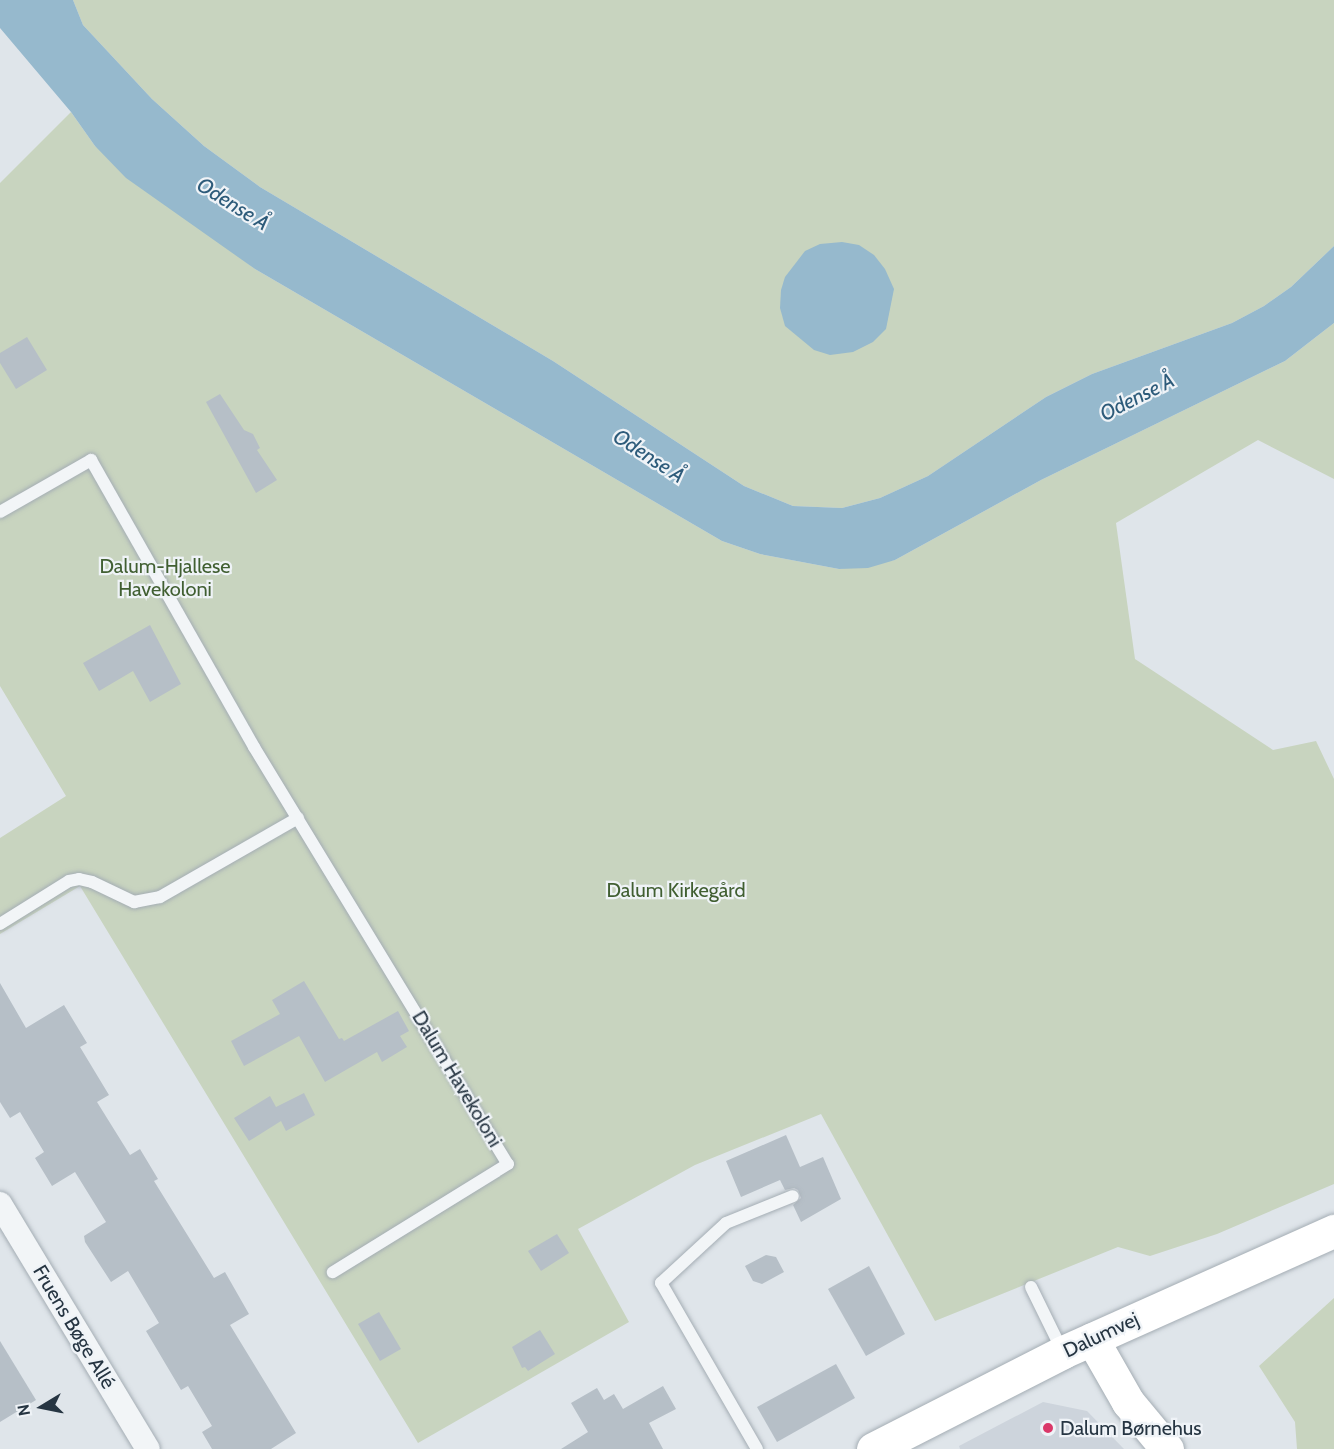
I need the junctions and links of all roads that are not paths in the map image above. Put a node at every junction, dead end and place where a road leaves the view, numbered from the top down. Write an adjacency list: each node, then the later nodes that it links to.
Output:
1 (0, 512): 2 (lane, Dalum Havekoloni)
2 (298, 818): 3 (lane); 7 (lane, Dalum Havekoloni)
3 (0, 924)
4 (793, 1196): 11 (lane)
5 (0, 1204): 10 (street, Fruens Bøge Allé)
6 (1334, 1231): 9 (street, Dalumvej)
7 (333, 1272)
8 (1031, 1287): 9 (lane)
9 (1078, 1346): 12 (street, Dalumvej); 13 (street)
10 (148, 1449)
11 (757, 1449)
12 (873, 1449)
13 (1167, 1449)

